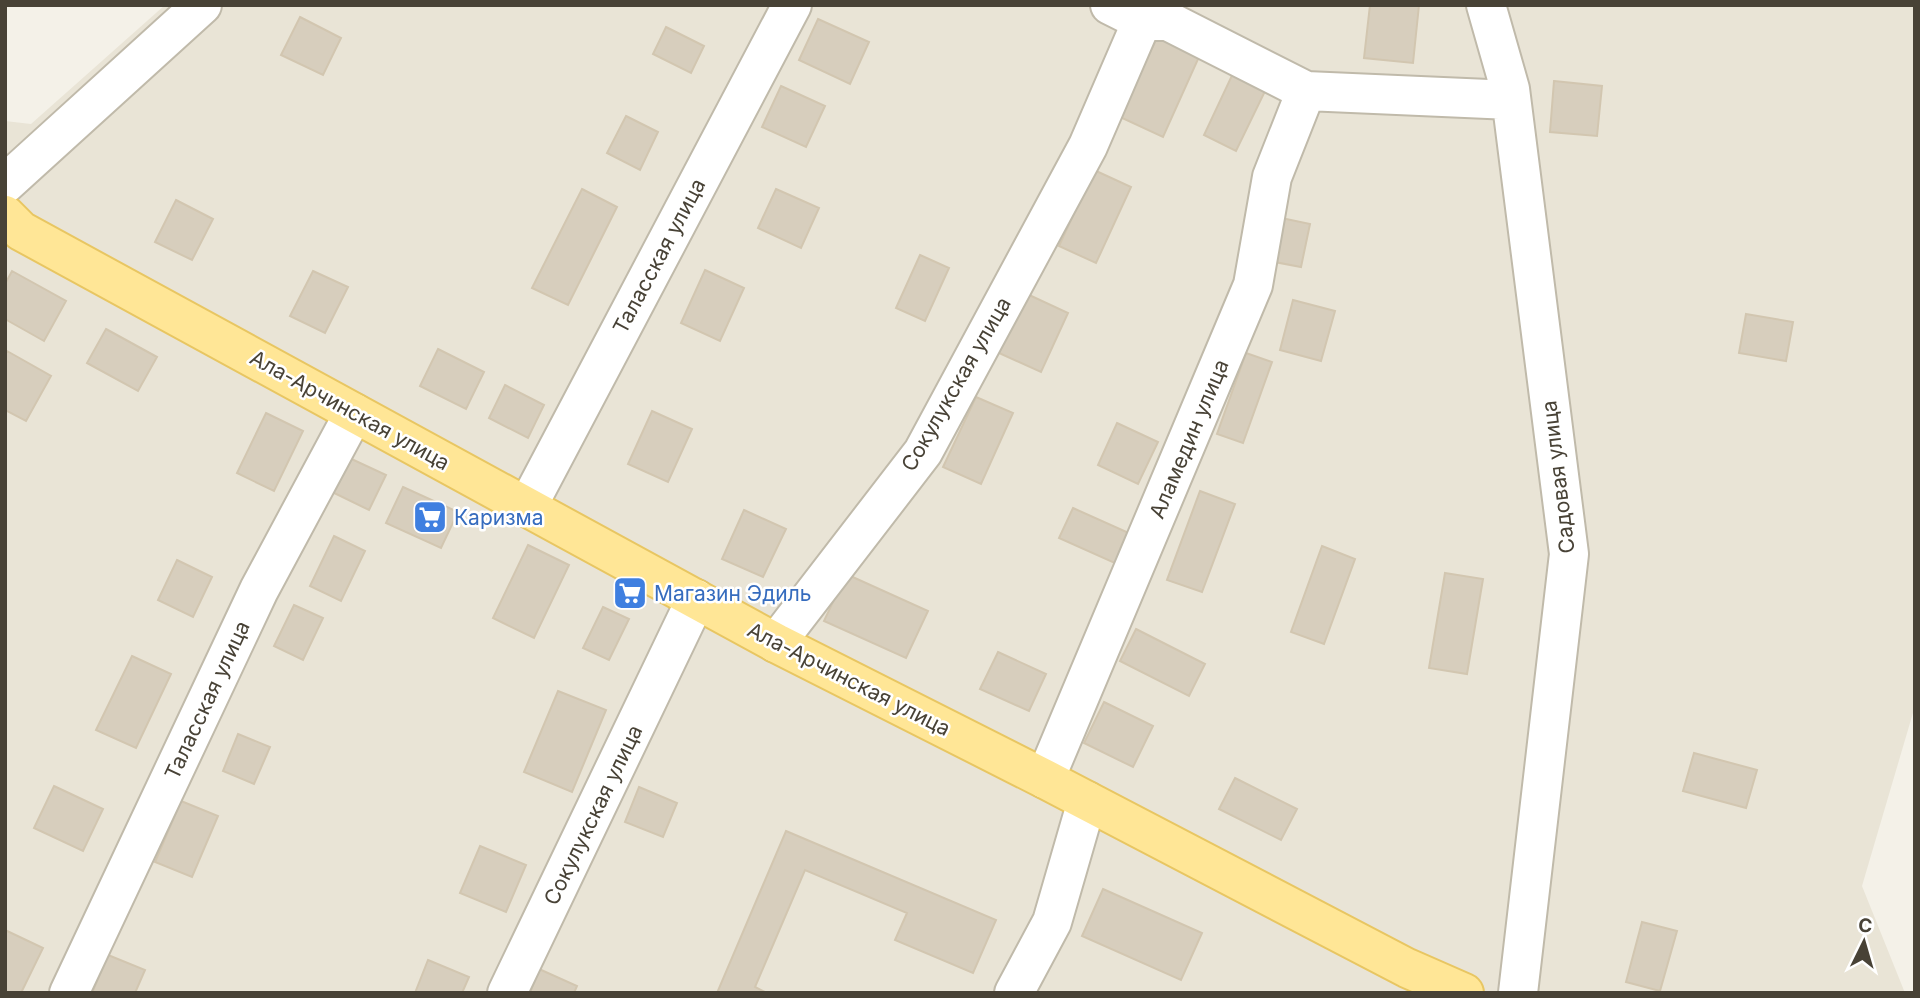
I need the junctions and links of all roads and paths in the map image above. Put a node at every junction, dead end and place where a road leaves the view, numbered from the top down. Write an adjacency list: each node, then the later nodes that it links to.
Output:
1 (202, 5): 7 (street)
2 (792, 5): 10 (street, Таласская улица)
3 (1486, 5): 6 (street, Садовая улица)
4 (1126, 13): 5 (street); 12 (street, Сокулукская улица)
5 (1306, 91): 6 (street); 13 (street, Аламедин улица)
6 (1511, 100): 20 (street, Садовая улица)
7 (5, 184)
8 (10, 232): 9 (main road, Ала-Арчинская улица)
9 (354, 413): 10 (main road, Ала-Арчинская улица); 16 (street, Таласская улица)
10 (527, 507): 11 (main road, Ала-Арчинская улица)
11 (696, 598): 12 (main road, Ала-Арчинская улица); 17 (street, Сокулукская улица)
12 (776, 643): 13 (main road, Ала-Арчинская улица)
13 (1045, 779): 14 (main road, Ала-Арчинская улица)
14 (1087, 802): 15 (main road, Ала-Арчинская улица); 18 (street)
15 (1416, 980): 19 (main road, Ала-Арчинская улица)
16 (69, 993)
17 (507, 993)
18 (1014, 993)
19 (1464, 993)
20 (1518, 993)

